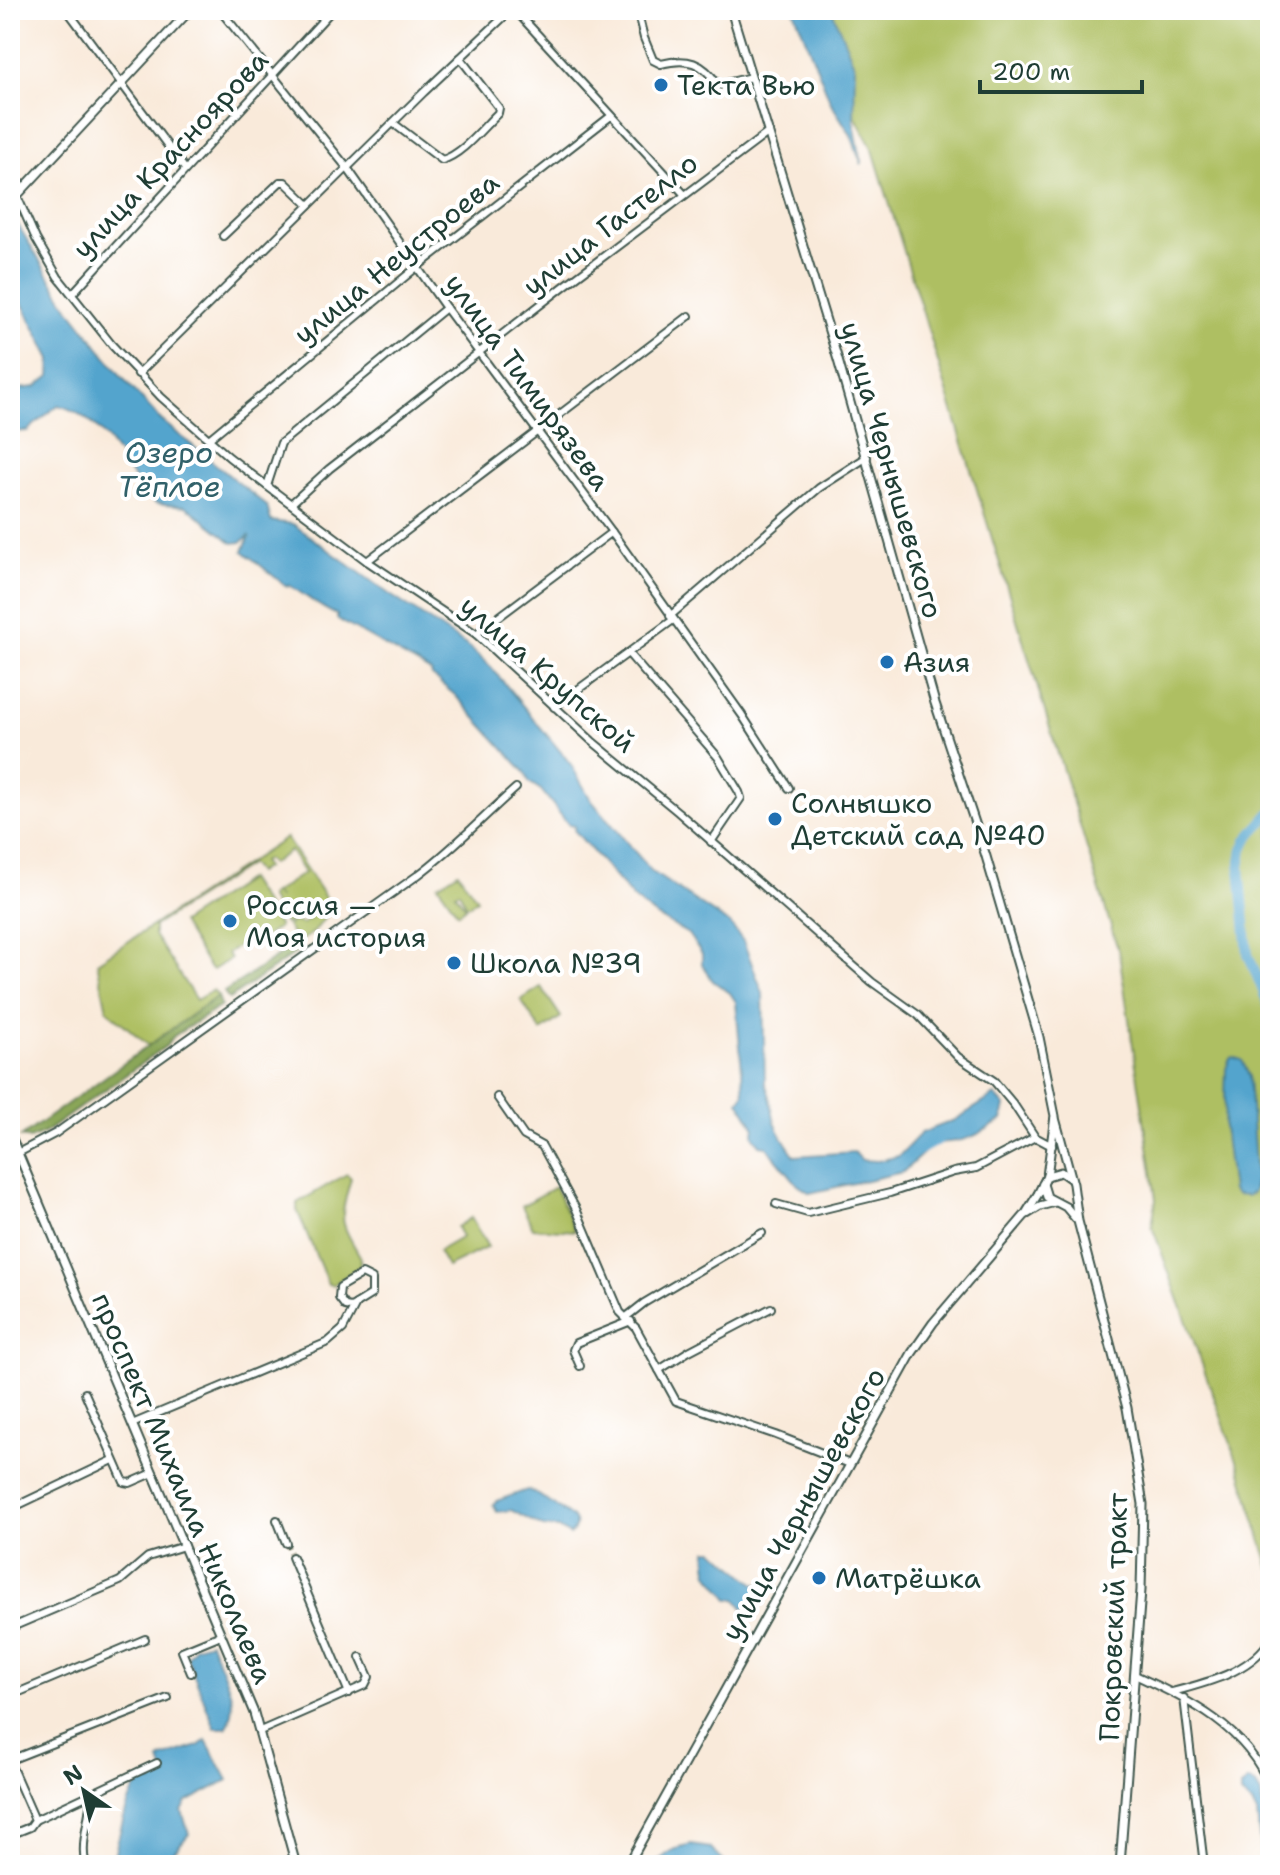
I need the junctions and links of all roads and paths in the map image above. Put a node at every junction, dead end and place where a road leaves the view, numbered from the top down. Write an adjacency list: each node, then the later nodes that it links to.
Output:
1 (67, 10): 11 (street)
2 (190, 10): 11 (main road)
3 (220, 10): 9 (street, улица Тимирязева)
4 (332, 10): 9 (street, улица Красноярова)
5 (513, 10): 8 (street); 12 (street)
6 (637, 10): 10 (street)
7 (731, 10): 10 (main road, улица Чернышевского)
8 (460, 58): 13 (street); 13 (street)
9 (272, 75): 15 (street, улица Красноярова); 16 (street, улица Тимирязева)
10 (751, 77): 14 (main road, улица Чернышевского)
11 (121, 82): 15 (street); 19 (main road)
12 (611, 116): 18 (street); 23 (street, улица Неустроева)
13 (393, 123): 16 (street)
14 (769, 132): 18 (street, улица Гастелло); 31 (main road, улица Чернышевского)
15 (185, 169): 24 (street, улица Красноярова)
16 (348, 169): 21 (street); 23 (street, улица Тимирязева)
17 (10, 180): 19 (street, улица Крупской)
18 (684, 194): 27 (street, улица Гастелло)
19 (17, 195): 20 (main road); 24 (street, улица Крупской)
20 (10, 203)
21 (309, 205): 22 (street); 28 (street)
22 (223, 236)
23 (417, 267): 25 (street, улица Тимирязева); 30 (street, улица Неустроева)
24 (73, 293): 28 (street, улица Крупской)
25 (446, 308): 27 (street, улица Тимирязева); 32 (street)
26 (689, 316): 29 (street)
27 (480, 354): 29 (street, улица Тимирязева); 33 (street, улица Гастелло)
28 (138, 374): 30 (street, улица Крупской)
29 (538, 432): 34 (street, улица Тимирязева); 35 (street)
30 (210, 438): 32 (street, улица Крупской)
31 (867, 457): 36 (street); 44 (main road, улица Чернышевского)
32 (267, 486): 33 (street, улица Крупской)
33 (292, 503): 35 (street, улица Крупской)
34 (612, 532): 36 (street, улица Тимирязева); 37 (street)
35 (367, 561): 37 (street, улица Крупской)
36 (671, 618): 38 (street); 41 (street, улица Тимирязева)
37 (476, 634): 39 (street, улица Крупской)
38 (628, 653): 39 (street); 42 (street)
39 (554, 707): 42 (street, улица Крупской)
40 (516, 788): 48 (street)
41 (789, 788)
42 (711, 842): 46 (street, улица Крупской)
43 (497, 1097): 59 (street)
44 (1055, 1116): 47 (main road, улица Чернышевского); 50 (main road, Покровский тракт)
45 (10, 1134): 48 (main road, проспект Михаила Николаева)
46 (1035, 1137): 47 (street, улица Крупской); 52 (street)
47 (1052, 1146): 49 (main road, улица Чернышевского)
48 (18, 1153): 64 (main road, проспект Михаила Николаева)
49 (1045, 1180): 50 (main road); 51 (main road); 53 (main road, улица Чернышевского)
50 (1072, 1184): 51 (main road); 54 (main road, Покровский тракт)
51 (1057, 1202): 53 (main road); 54 (main road)
52 (776, 1204)
53 (1025, 1215): 66 (main road, улица Чернышевского)
54 (1078, 1221): 79 (main road, Покровский тракт)
55 (762, 1233): 59 (street)
56 (343, 1304): 57 (street); 57 (street); 60 (street)
57 (356, 1304): 60 (street)
58 (771, 1308): 62 (street)
59 (628, 1320): 61 (street); 62 (street)
60 (345, 1325): 64 (street)
61 (580, 1366)
62 (659, 1370): 66 (street)
63 (85, 1393): 65 (street)
64 (132, 1424): 67 (main road, проспект Михаила Николаева)
65 (113, 1460): 67 (street); 68 (street)
66 (850, 1464): 94 (main road, улица Чернышевского)
67 (153, 1473): 71 (main road, проспект Михаила Николаева)
68 (10, 1509)
69 (277, 1520): 70 (street)
70 (286, 1543)
71 (184, 1546): 73 (street); 74 (main road, проспект Михаила Николаева)
72 (292, 1557): 81 (street)
73 (10, 1628)
74 (221, 1635): 78 (street); 85 (main road, проспект Михаила Николаева)
75 (145, 1639): 82 (street)
76 (1268, 1643): 80 (street)
77 (360, 1657): 81 (street)
78 (191, 1673)
79 (1135, 1675): 80 (street); 95 (main road, Покровский тракт)
80 (1172, 1692): 84 (street)
81 (349, 1693): 85 (street)
82 (10, 1696)
83 (168, 1698): 86 (street)
84 (1184, 1698): 88 (street); 96 (street)
85 (260, 1731): 93 (main road, проспект Михаила Николаева)
86 (10, 1762): 90 (street)
87 (157, 1763): 89 (street)
88 (1270, 1787)
89 (91, 1794): 90 (street); 92 (street)
90 (35, 1820): 91 (street)
91 (10, 1835)
92 (86, 1865)
93 (296, 1865)
94 (628, 1865)
95 (1120, 1865)
96 (1204, 1865)

